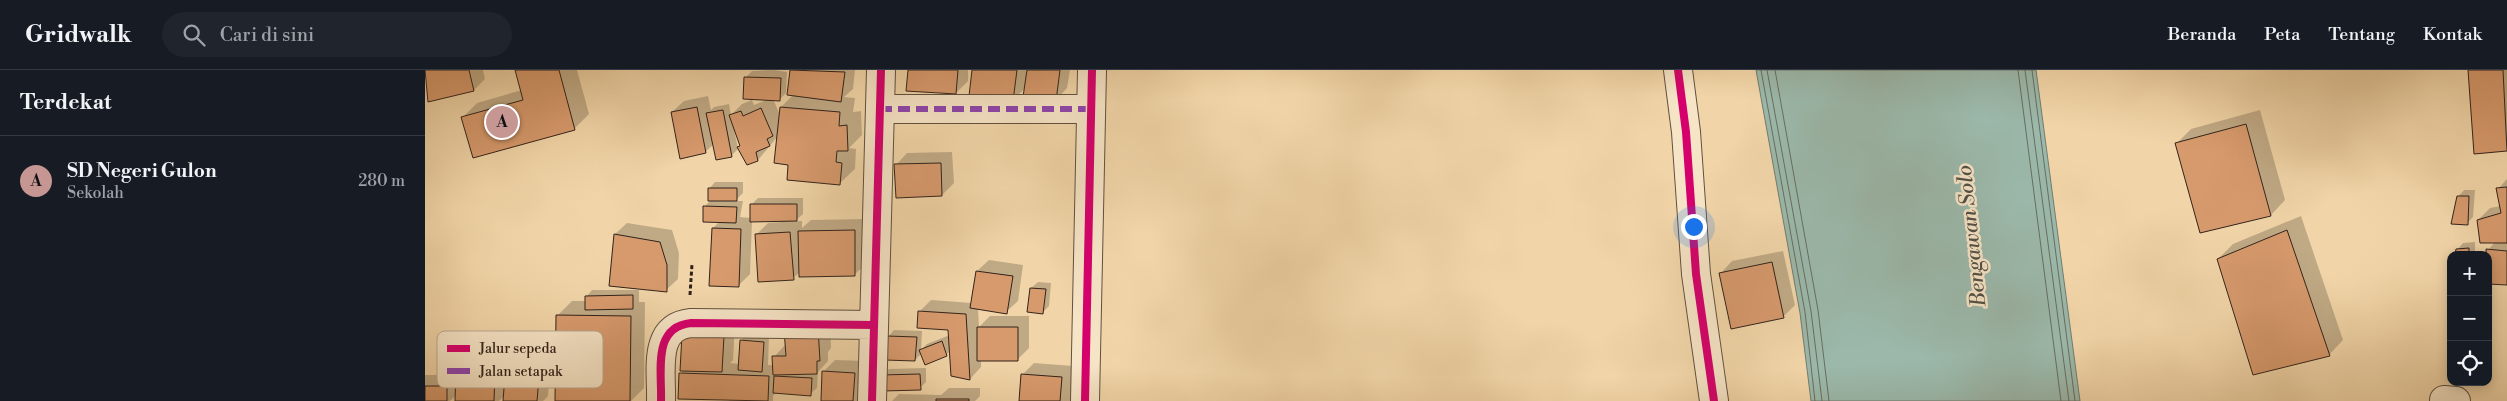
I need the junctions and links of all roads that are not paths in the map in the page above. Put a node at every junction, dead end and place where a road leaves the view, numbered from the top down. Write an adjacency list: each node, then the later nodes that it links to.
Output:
1 (881, 70): 4 (street)
2 (1092, 70): 5 (street)
3 (1678, 70): 10 (street)
4 (880, 109): 5 (street); 6 (street)
5 (1091, 109): 9 (street)
6 (873, 325): 7 (street); 8 (street)
7 (661, 401)
8 (872, 401)
9 (1085, 401)
10 (1714, 401)

